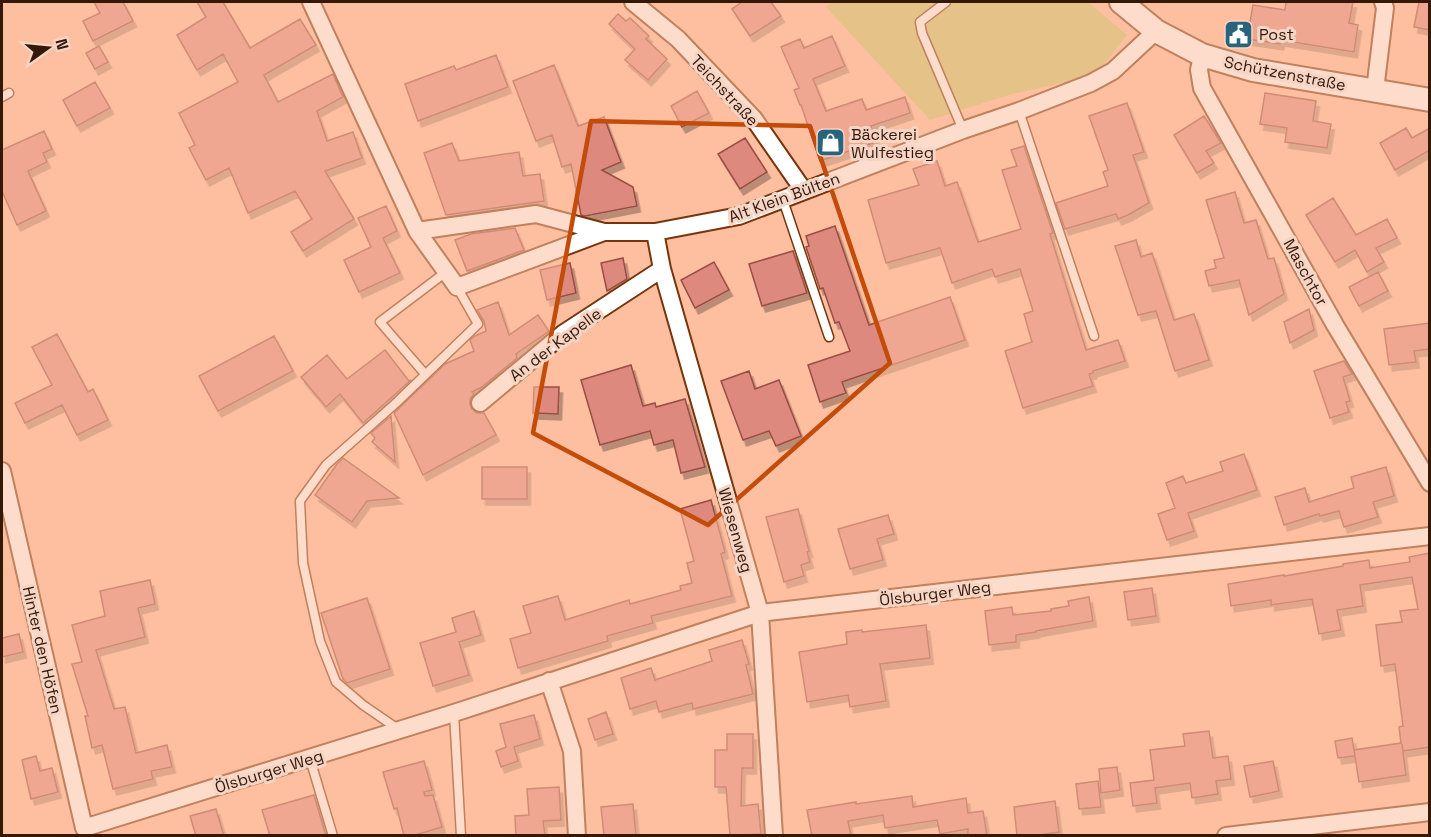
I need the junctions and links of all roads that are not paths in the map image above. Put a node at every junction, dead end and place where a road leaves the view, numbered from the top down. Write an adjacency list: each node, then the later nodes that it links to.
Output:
1 (311, 2): 14 (street)
2 (633, 2): 12 (street, Teichstraße)
3 (946, 2): 11 (lane)
4 (1120, 2): 6 (street, Schützenstraße)
5 (1383, 2): 8 (street)
6 (1156, 31): 7 (street, Schützenstraße); 10 (street, Alt Klein Bülten)
7 (1202, 56): 8 (street, Schützenstraße); 25 (street, Maschtor)
8 (1375, 90): 9 (street, Schützenstraße)
9 (1430, 100)
10 (1019, 111): 11 (street, Alt Klein Bülten); 20 (lane)
11 (963, 130): 12 (street, Alt Klein Bülten)
12 (804, 191): 13 (street, Alt Klein Bülten)
13 (783, 200): 16 (street, Alt Klein Bülten); 21 (lane)
14 (417, 231): 15 (street, Alt Klein Bülten); 18 (street)
15 (604, 232): 16 (street, Alt Klein Bülten); 19 (street)
16 (655, 232): 17 (street, Wiesenweg)
17 (662, 269): 23 (street, An der Kapelle); 27 (street, Wiesenweg)
18 (446, 272): 19 (street); 22 (lane)
19 (457, 287): 22 (lane)
20 (1094, 336)
21 (829, 337)
22 (425, 374): 30 (lane)
23 (480, 403)
24 (2, 471): 33 (street, Hinter den Höfen)
25 (1430, 483)
26 (1430, 536): 27 (street, Ölsburger Weg)
27 (760, 613): 28 (street, Ölsburger Weg); 37 (street, Wiesenweg)
28 (549, 681): 29 (street, Ölsburger Weg); 36 (street)
29 (454, 713): 30 (street, Ölsburger Weg); 35 (lane)
30 (399, 730): 31 (street, Ölsburger Weg)
31 (310, 759): 33 (street, Ölsburger Weg); 34 (lane)
32 (1430, 812): 38 (street)
33 (84, 828)
34 (333, 836)
35 (461, 836)
36 (577, 836)
37 (774, 836)
38 (1227, 836)

